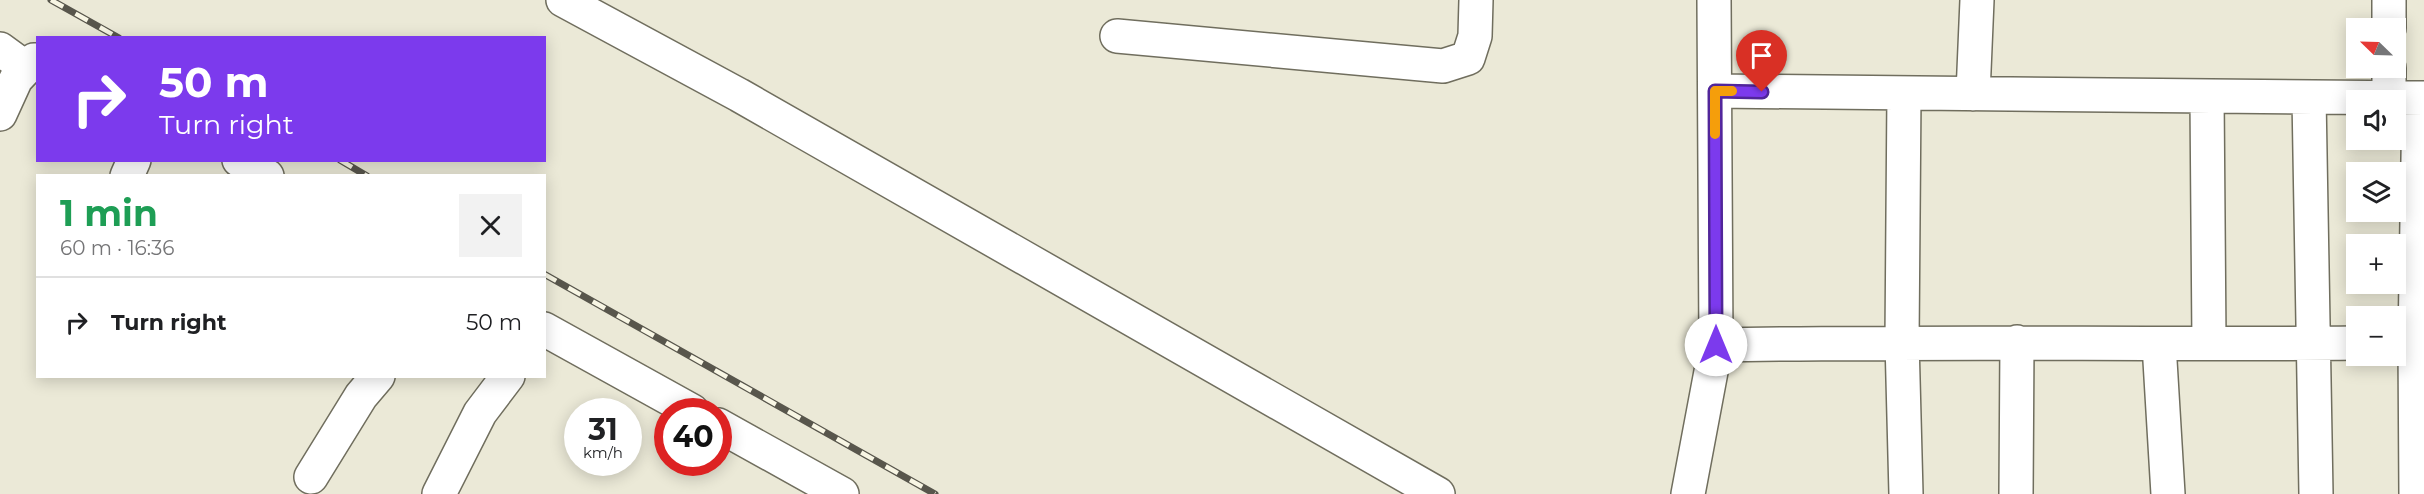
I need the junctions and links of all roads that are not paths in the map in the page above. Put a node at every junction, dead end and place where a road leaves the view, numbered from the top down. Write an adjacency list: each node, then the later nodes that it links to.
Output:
1 (563, 0): 36 (street)
2 (1476, 0): 7 (street)
3 (1714, 0): 10 (street)
4 (1977, 0): 12 (street)
5 (2389, 0): 6 (street)
6 (2389, 18)
7 (1117, 36)
8 (0, 49): 9 (street)
9 (32, 64): 16 (street)
10 (1715, 91): 11 (street); 28 (street)
11 (1904, 93): 12 (street); 21 (street)
12 (1973, 94): 14 (street)
13 (2346, 94): 15 (street)
14 (2207, 96): 15 (street); 24 (street)
15 (2309, 97): 25 (street)
16 (0, 114)
17 (2406, 132): 23 (street)
18 (242, 162): 19 (street)
19 (264, 174)
20 (546, 330): 31 (street)
21 (1902, 341): 22 (street); 28 (street); 38 (street)
22 (2017, 342): 27 (street); 39 (street)
23 (2411, 342): 42 (street)
24 (2209, 343): 25 (street); 27 (street)
25 (2315, 343): 26 (street); 41 (street)
26 (2346, 343)
27 (2159, 344): 40 (street)
28 (1716, 345): 37 (street)
29 (376, 378): 33 (street)
30 (506, 378): 34 (street)
31 (669, 398)
32 (732, 433): 35 (street)
33 (311, 477)
34 (439, 494)
35 (843, 494)
36 (1438, 494)
37 (1688, 494)
38 (1906, 494)
39 (2016, 494)
40 (2168, 494)
41 (2316, 494)
42 (2416, 494)

